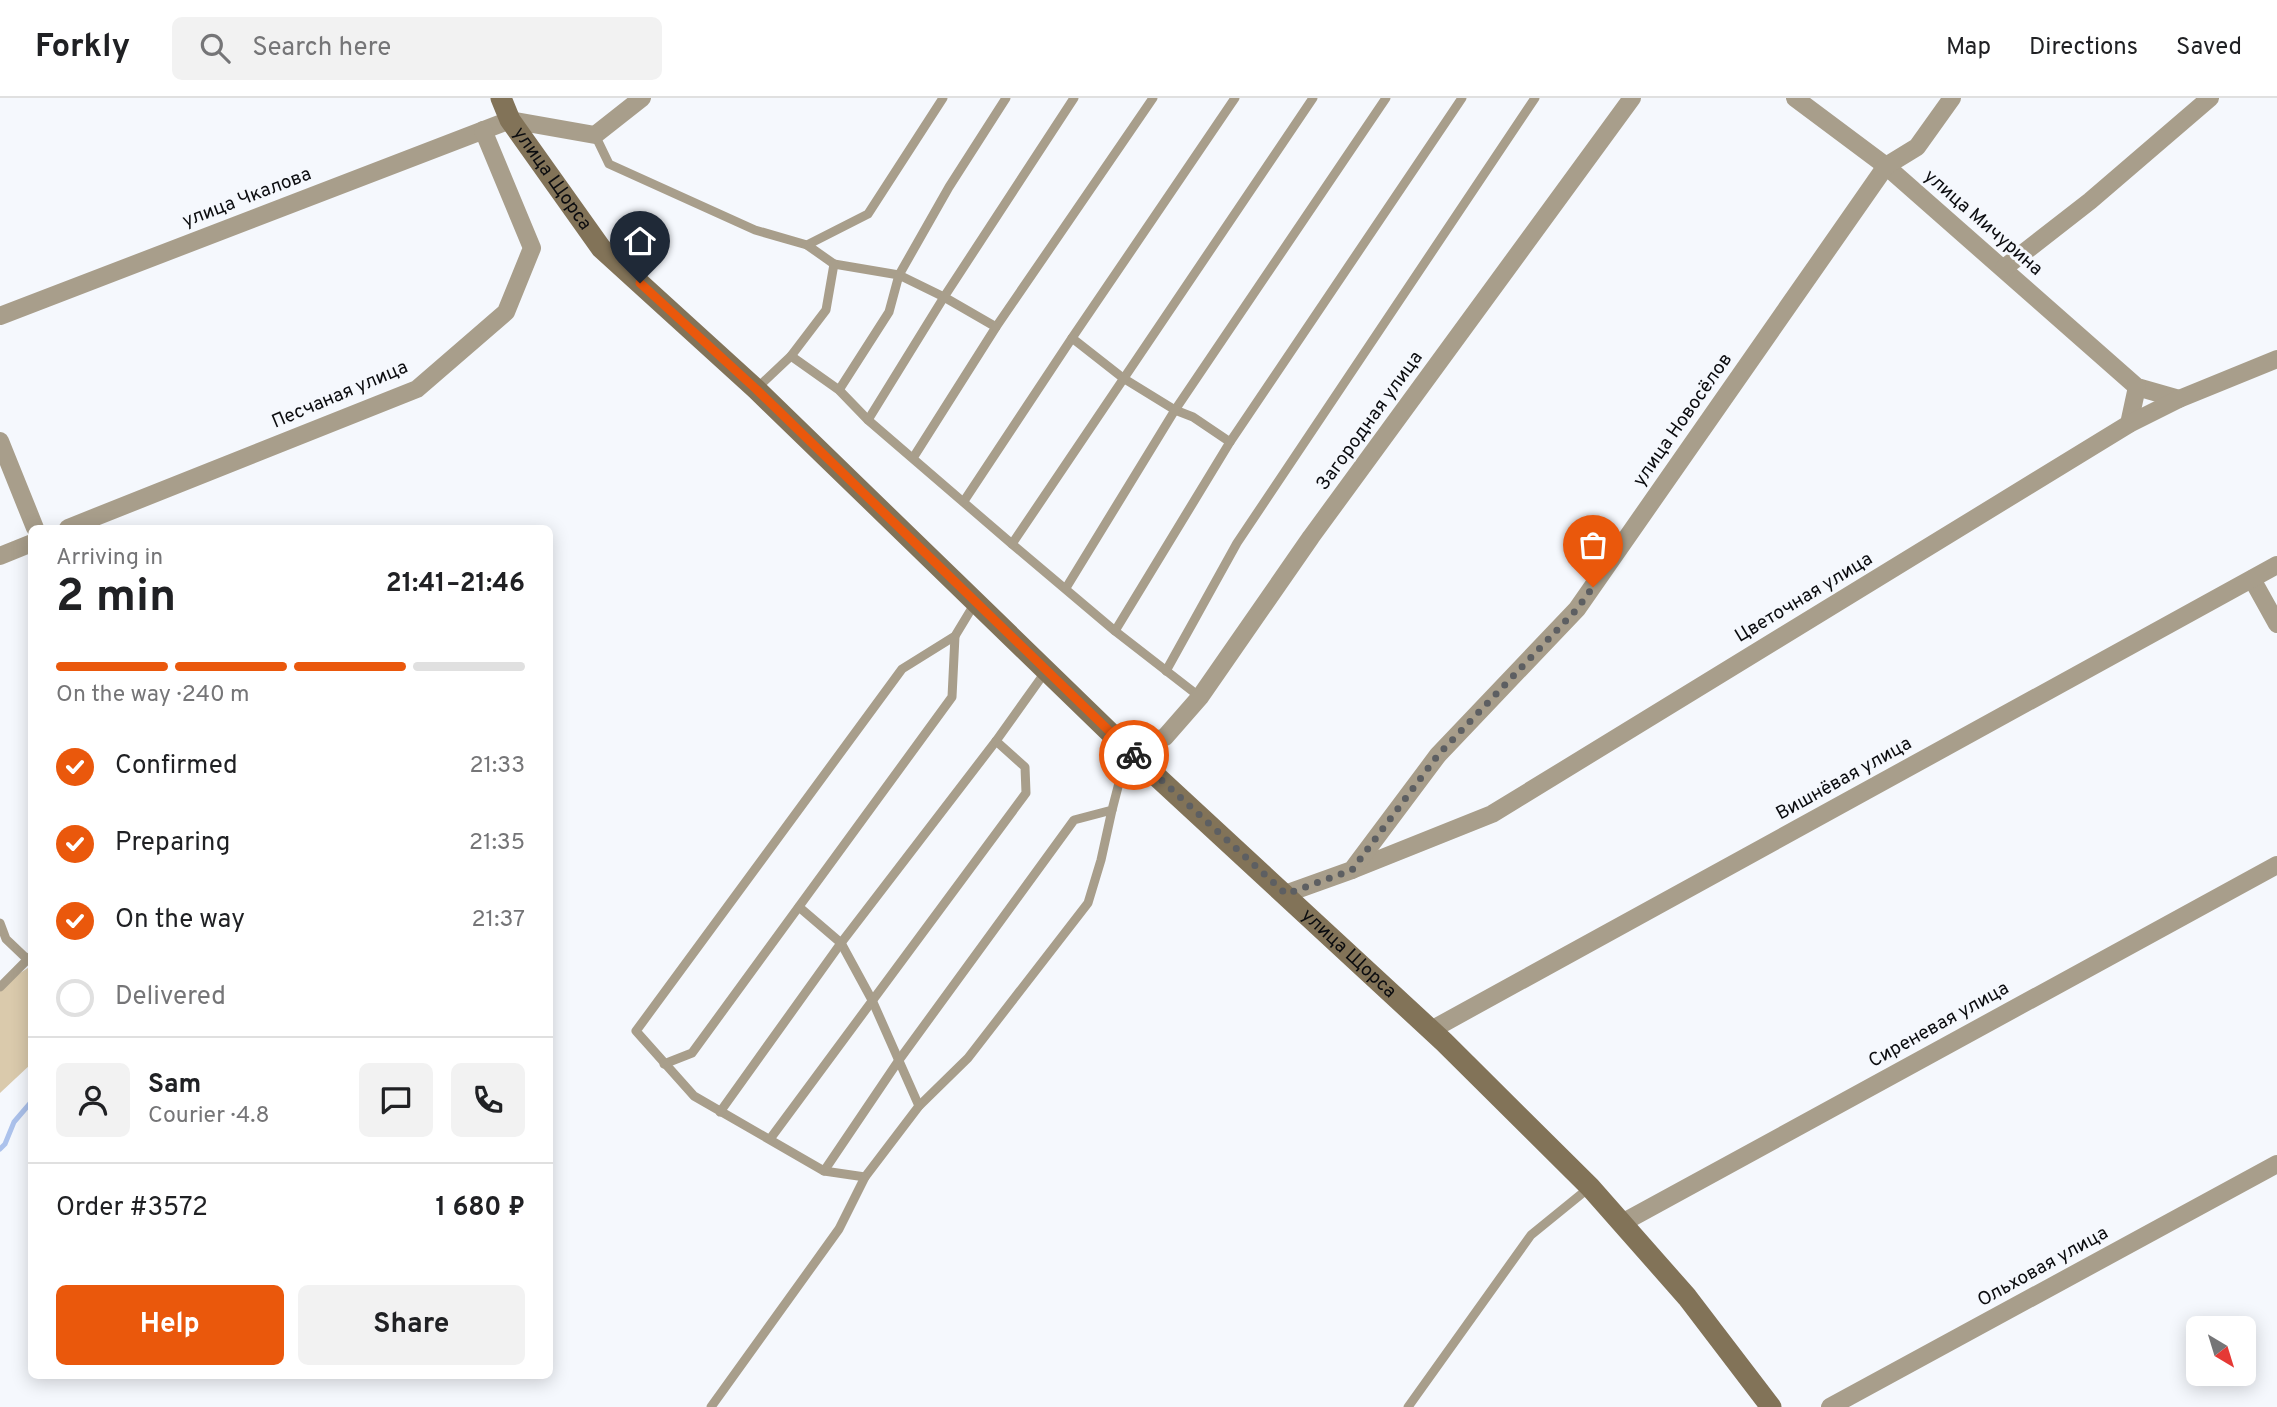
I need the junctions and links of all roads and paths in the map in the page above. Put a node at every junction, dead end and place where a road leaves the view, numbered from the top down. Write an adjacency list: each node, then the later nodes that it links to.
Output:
1 (501, 98): 16 (street, улица Щорса)
2 (642, 98): 18 (street)
3 (943, 98): 20 (lane)
4 (1006, 98): 23 (lane)
5 (1074, 98): 24 (lane)
6 (1153, 98): 26 (lane)
7 (1235, 98): 27 (lane)
8 (1313, 98): 30 (lane)
9 (1386, 98): 35 (lane)
10 (1462, 98): 39 (lane)
11 (1535, 98): 55 (lane)
12 (1632, 98): 56 (street, Загородная улица)
13 (1795, 98): 19 (street, улица Мичурина)
14 (1952, 98): 19 (street, улица Новосёлов)
15 (2210, 98): 22 (street)
16 (510, 120): 17 (street, улица Чкалова); 18 (street); 32 (street, улица Щорса)
17 (483, 130): 25 (street, улица Чкалова); 43 (street, Песчаная улица)
18 (595, 135): 20 (lane)
19 (1886, 166): 22 (street, улица Мичурина); 61 (street, улица Новосёлов)
20 (807, 245): 21 (lane)
21 (834, 264): 23 (lane); 28 (lane)
22 (2004, 268): 31 (street, улица Мичурина)
23 (899, 275): 24 (lane); 33 (lane)
24 (944, 296): 26 (lane); 36 (lane)
25 (0, 316)
26 (996, 327): 40 (lane)
27 (1072, 338): 30 (lane); 41 (lane)
28 (791, 356): 32 (lane); 33 (lane)
29 (2277, 359): 34 (street, Цветочная улица)
30 (1123, 378): 35 (lane); 44 (lane)
31 (2137, 387): 34 (street, улица Мичурина); 37 (street)
32 (756, 389): 50 (street, улица Щорса)
33 (839, 390): 36 (lane)
34 (2179, 399): 37 (street, Цветочная улица)
35 (1175, 410): 39 (lane); 49 (lane)
36 (868, 420): 40 (lane)
37 (2129, 424): 61 (street, Цветочная улица)
38 (0, 441): 42 (street)
39 (1230, 442): 52 (lane)
40 (913, 458): 41 (lane)
41 (964, 501): 44 (lane)
42 (34, 525)
43 (76, 525)
44 (1012, 544): 49 (lane)
45 (28, 545): 46 (street)
46 (0, 556)
47 (2277, 565): 48 (street, Вишнёвая улица)
48 (2252, 579): 51 (street); 70 (street, Вишнёвая улица)
49 (1066, 587): 52 (lane)
50 (976, 601): 53 (lane); 54 (street, улица Щорса)
51 (2277, 624)
52 (1115, 631): 55 (lane)
53 (955, 636): 63 (lane); 72 (lane)
54 (1046, 670): 57 (lane); 58 (street, улица Щорса)
55 (1166, 671): 56 (lane)
56 (1200, 697): 58 (street, Загородная улица)
57 (996, 741): 65 (lane); 69 (lane)
58 (1128, 750): 59 (lane); 62 (street, улица Щорса)
59 (1112, 810): 71 (lane); 73 (lane)
60 (2277, 865): 80 (street, Сиреневая улица)
61 (1352, 870): 62 (street)
62 (1286, 894): 70 (street, улица Щорса)
63 (799, 907): 65 (lane); 72 (lane)
64 (0, 923): 66 (lane)
65 (841, 943): 69 (lane); 74 (lane)
66 (28, 956)
67 (28, 958): 68 (lane)
68 (0, 987)
69 (872, 1000): 71 (lane); 75 (lane)
70 (1431, 1030): 79 (street, улица Щорса)
71 (899, 1060): 73 (lane); 77 (lane)
72 (664, 1063): 74 (lane)
73 (919, 1106): 78 (lane)
74 (720, 1112): 75 (lane)
75 (770, 1139): 77 (lane)
76 (2277, 1164): 84 (street, Ольховая улица)
77 (824, 1171): 78 (lane)
78 (865, 1177): 81 (lane)
79 (1590, 1187): 80 (street, улица Щорса); 82 (lane)
80 (1622, 1223): 83 (street, улица Щорса)
81 (711, 1407)
82 (1408, 1407)
83 (1771, 1407)
84 (1830, 1407)

